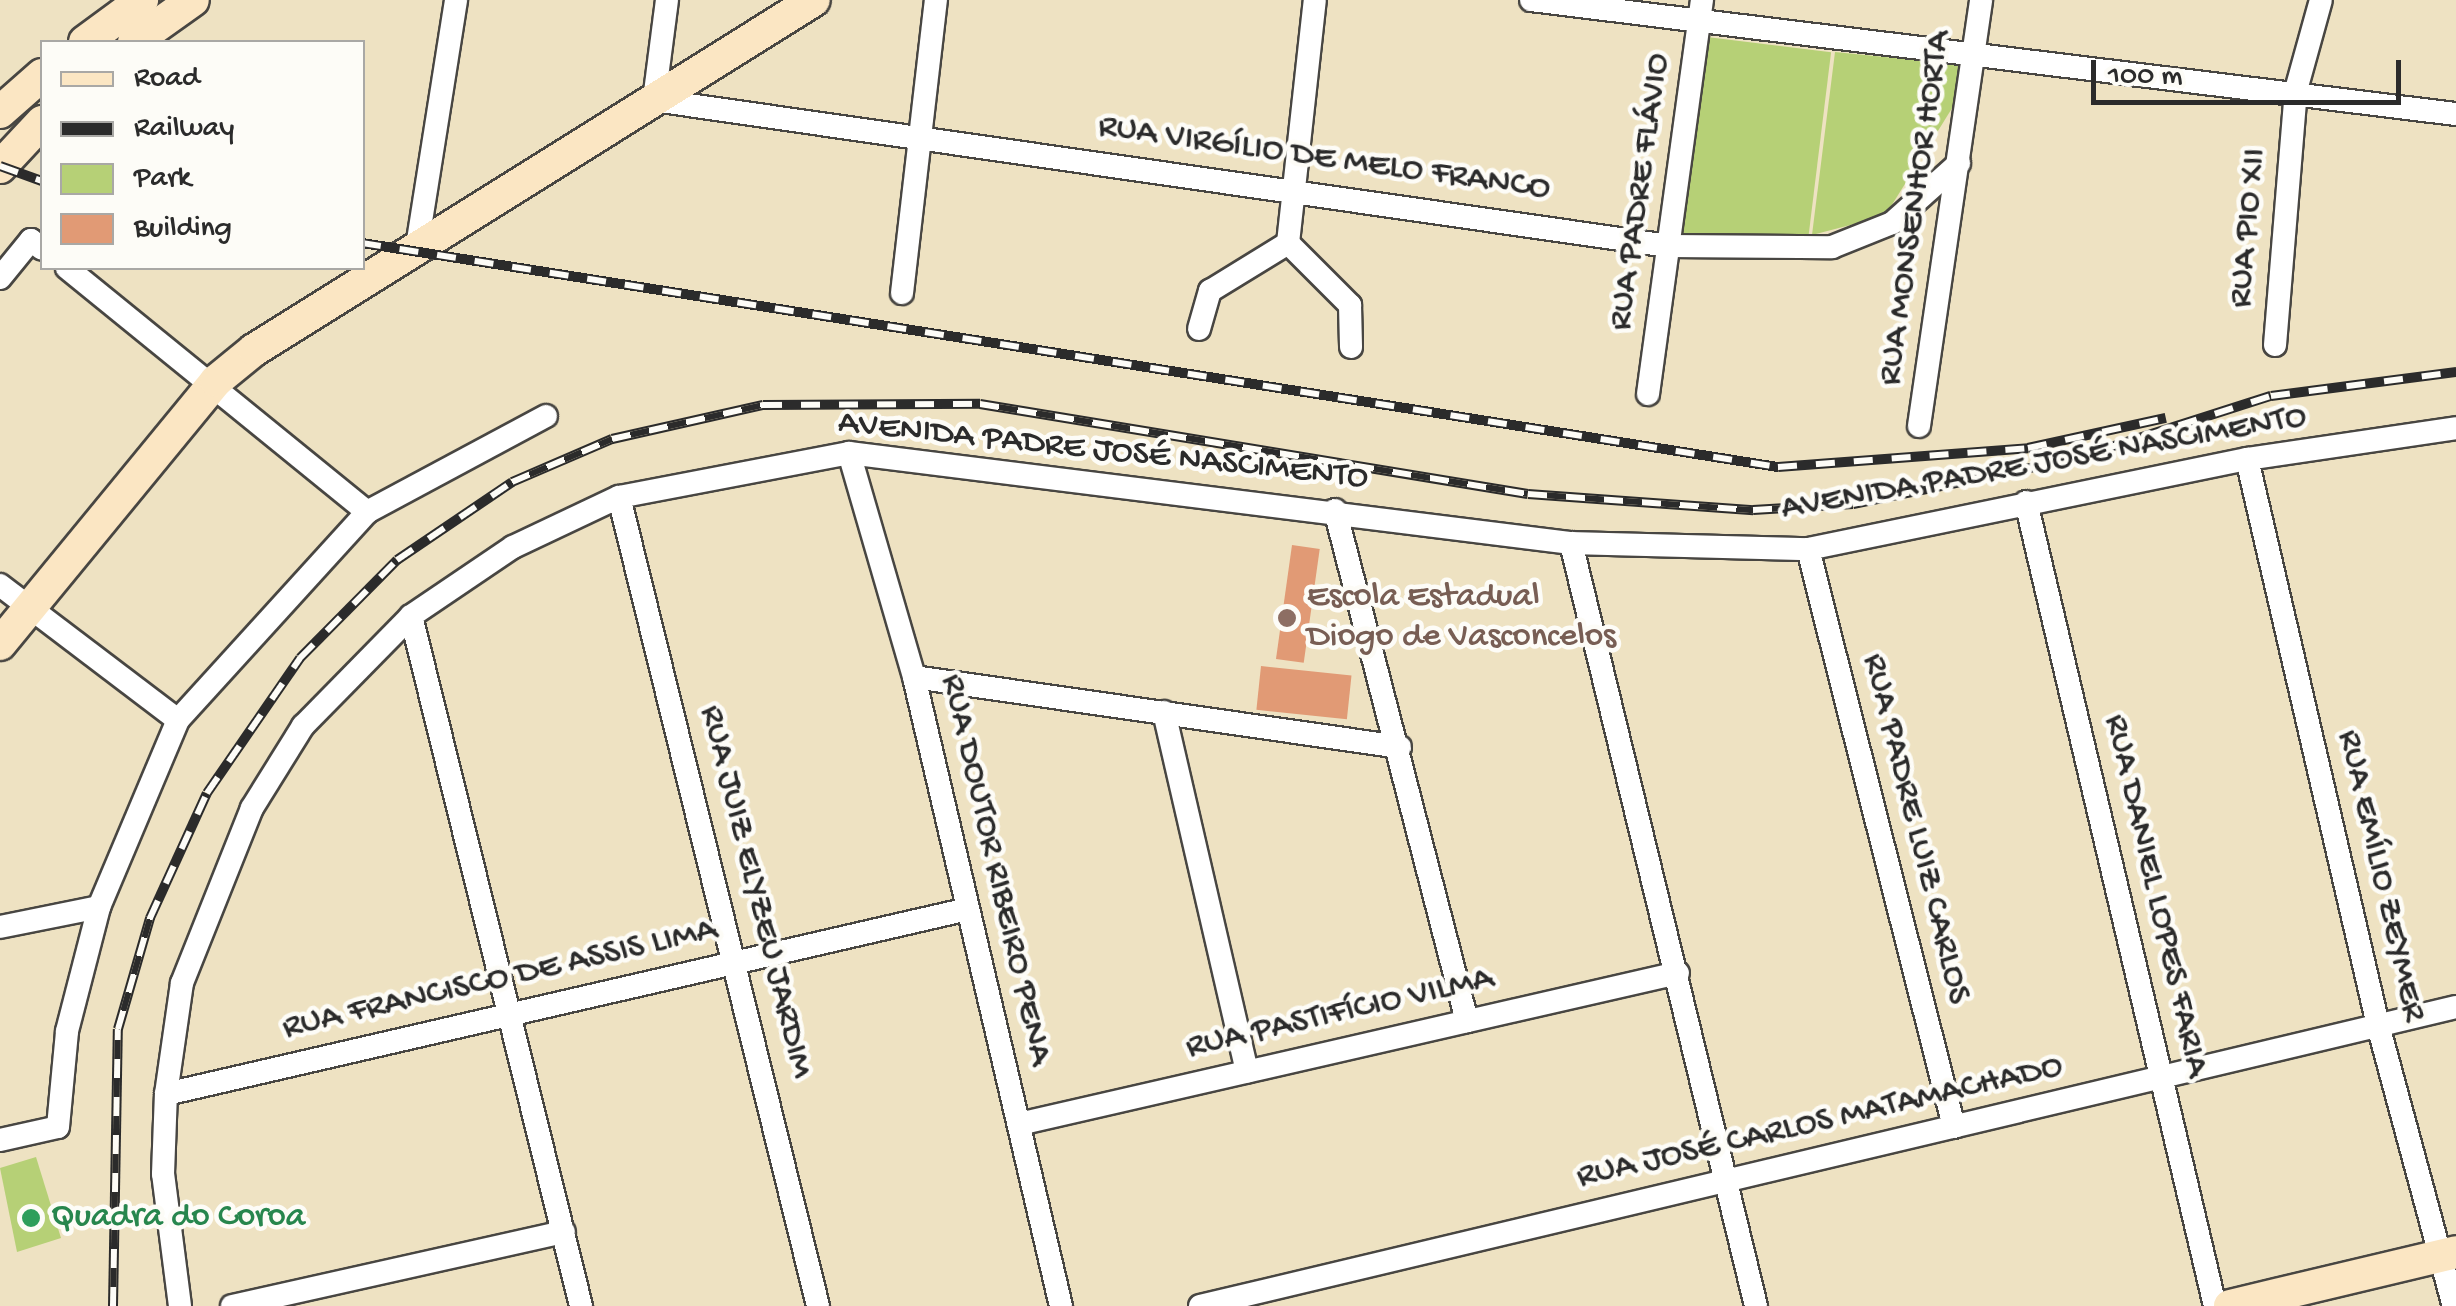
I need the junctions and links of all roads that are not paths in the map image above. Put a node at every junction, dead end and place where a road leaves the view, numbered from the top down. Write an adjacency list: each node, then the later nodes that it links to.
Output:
1 (142, 0): 13 (street)
2 (192, 0): 14 (street)
3 (456, 0): 29 (street)
4 (667, 0): 18 (street)
5 (814, 0): 18 (street)
6 (936, 0): 22 (street)
7 (1315, 0): 25 (street)
8 (1531, 0): 12 (street)
9 (1702, 0): 12 (street, RUA PADRE FLÁVIO)
10 (2321, 0): 17 (street, RUA PIO XII)
11 (1978, 7): 15 (street, RUA MONSENHOR HORTA)
12 (1699, 24): 15 (street); 28 (street, RUA PADRE FLÁVIO)
13 (88, 40)
14 (137, 40)
15 (1974, 61): 17 (street); 23 (street, RUA MONSENHOR HORTA)
16 (40, 77): 19 (street)
17 (2296, 90): 20 (street); 34 (street, RUA PIO XII)
18 (654, 100): 22 (street, RUA VIRGÍLIO DE MELO FRANCO); 29 (street)
19 (0, 112)
20 (2456, 114)
21 (40, 124): 24 (street)
22 (916, 135): 25 (street, RUA VIRGÍLIO DE MELO FRANCO); 32 (street)
23 (1959, 163): 28 (street, RUA VIRGÍLIO DE MELO FRANCO); 39 (street, RUA MONSENHOR HORTA)
24 (0, 167)
25 (1294, 188): 26 (street); 28 (street, RUA VIRGÍLIO DE MELO FRANCO)
26 (1288, 243): 33 (street); 35 (street)
27 (37, 244): 31 (street)
28 (1669, 246): 37 (street, RUA PADRE FLÁVIO)
29 (416, 253): 36 (street)
30 (70, 270): 36 (street)
31 (0, 278)
32 (902, 292)
33 (1200, 328)
34 (2275, 344)
35 (1351, 347)
36 (216, 380): 46 (street); 50 (street)
37 (1648, 394)
38 (546, 416): 46 (street)
39 (1919, 426)
40 (2456, 428): 42 (street, AVENIDA PADRE JOSÉ NASCIMENTO)
41 (849, 453): 43 (street, AVENIDA PADRE JOSÉ NASCIMENTO); 45 (street, AVENIDA PADRE JOSÉ NASCIMENTO); 53 (street, RUA DOUTOR RIBEIRO PENA)
42 (2247, 459): 44 (street, AVENIDA PADRE JOSÉ NASCIMENTO); 65 (street, RUA EMÍLIO ZEYMER)
43 (619, 496): 51 (street, AVENIDA PADRE JOSÉ NASCIMENTO); 60 (street, RUA JUIZ ELYZEU JARDIM)
44 (2026, 502): 48 (street, AVENIDA PADRE JOSÉ NASCIMENTO); 67 (street, RUA DANIEL LOPES FARIA)
45 (1335, 510): 47 (street, AVENIDA PADRE JOSÉ NASCIMENTO); 56 (street)
46 (367, 512): 55 (street)
47 (1571, 543): 48 (street, AVENIDA PADRE JOSÉ NASCIMENTO); 61 (street)
48 (1808, 549): 70 (street, RUA PADRE LUIZ CARLOS)
49 (0, 585): 50 (street)
50 (29, 608): 52 (street); 55 (street)
51 (411, 616): 63 (street); 68 (street, AVENIDA PADRE JOSÉ NASCIMENTO)
52 (0, 644)
53 (914, 677): 54 (street); 58 (street, RUA DOUTOR RIBEIRO PENA)
54 (1164, 712): 56 (street); 66 (street)
55 (178, 720): 57 (street)
56 (1400, 747): 64 (street)
57 (99, 908): 59 (street); 71 (street)
58 (968, 909): 60 (street, RUA FRANCISCO DE ASSIS LIMA); 69 (street, RUA DOUTOR RIBEIRO PENA)
59 (0, 927)
60 (738, 960): 63 (street, RUA FRANCISCO DE ASSIS LIMA); 78 (street, RUA JUIZ ELYZEU JARDIM)
61 (1678, 973): 64 (street, RUA PASTIFÍCIO VILMA); 72 (street)
62 (2456, 1007): 65 (street, RUA JOSÉ CARLOS MATAMACHADO)
63 (514, 1015): 68 (street, RUA FRANCISCO DE ASSIS LIMA); 73 (street)
64 (1467, 1022): 66 (street, RUA PASTIFÍCIO VILMA)
65 (2378, 1025): 67 (street, RUA JOSÉ CARLOS MATAMACHADO); 74 (street, RUA EMÍLIO ZEYMER)
66 (1248, 1072): 69 (street, RUA PASTIFÍCIO VILMA)
67 (2162, 1077): 70 (street, RUA JOSÉ CARLOS MATAMACHADO); 82 (street, RUA DANIEL LOPES FARIA)
68 (166, 1094): 75 (street, AVENIDA PADRE JOSÉ NASCIMENTO)
69 (1018, 1124): 79 (street, RUA DOUTOR RIBEIRO PENA)
70 (1954, 1127): 72 (street, RUA JOSÉ CARLOS MATAMACHADO)
71 (0, 1140)
72 (1726, 1182): 80 (street, RUA JOSÉ CARLOS MATAMACHADO); 81 (street)
73 (564, 1232): 76 (street); 77 (street)
74 (2448, 1254): 83 (street); 84 (street, RUA EMÍLIO ZEYMER)
75 (180, 1306)
76 (232, 1306)
77 (582, 1306)
78 (818, 1306)
79 (1061, 1306)
80 (1200, 1306)
81 (1756, 1306)
82 (2216, 1306)
83 (2230, 1306)
84 (2454, 1306)

